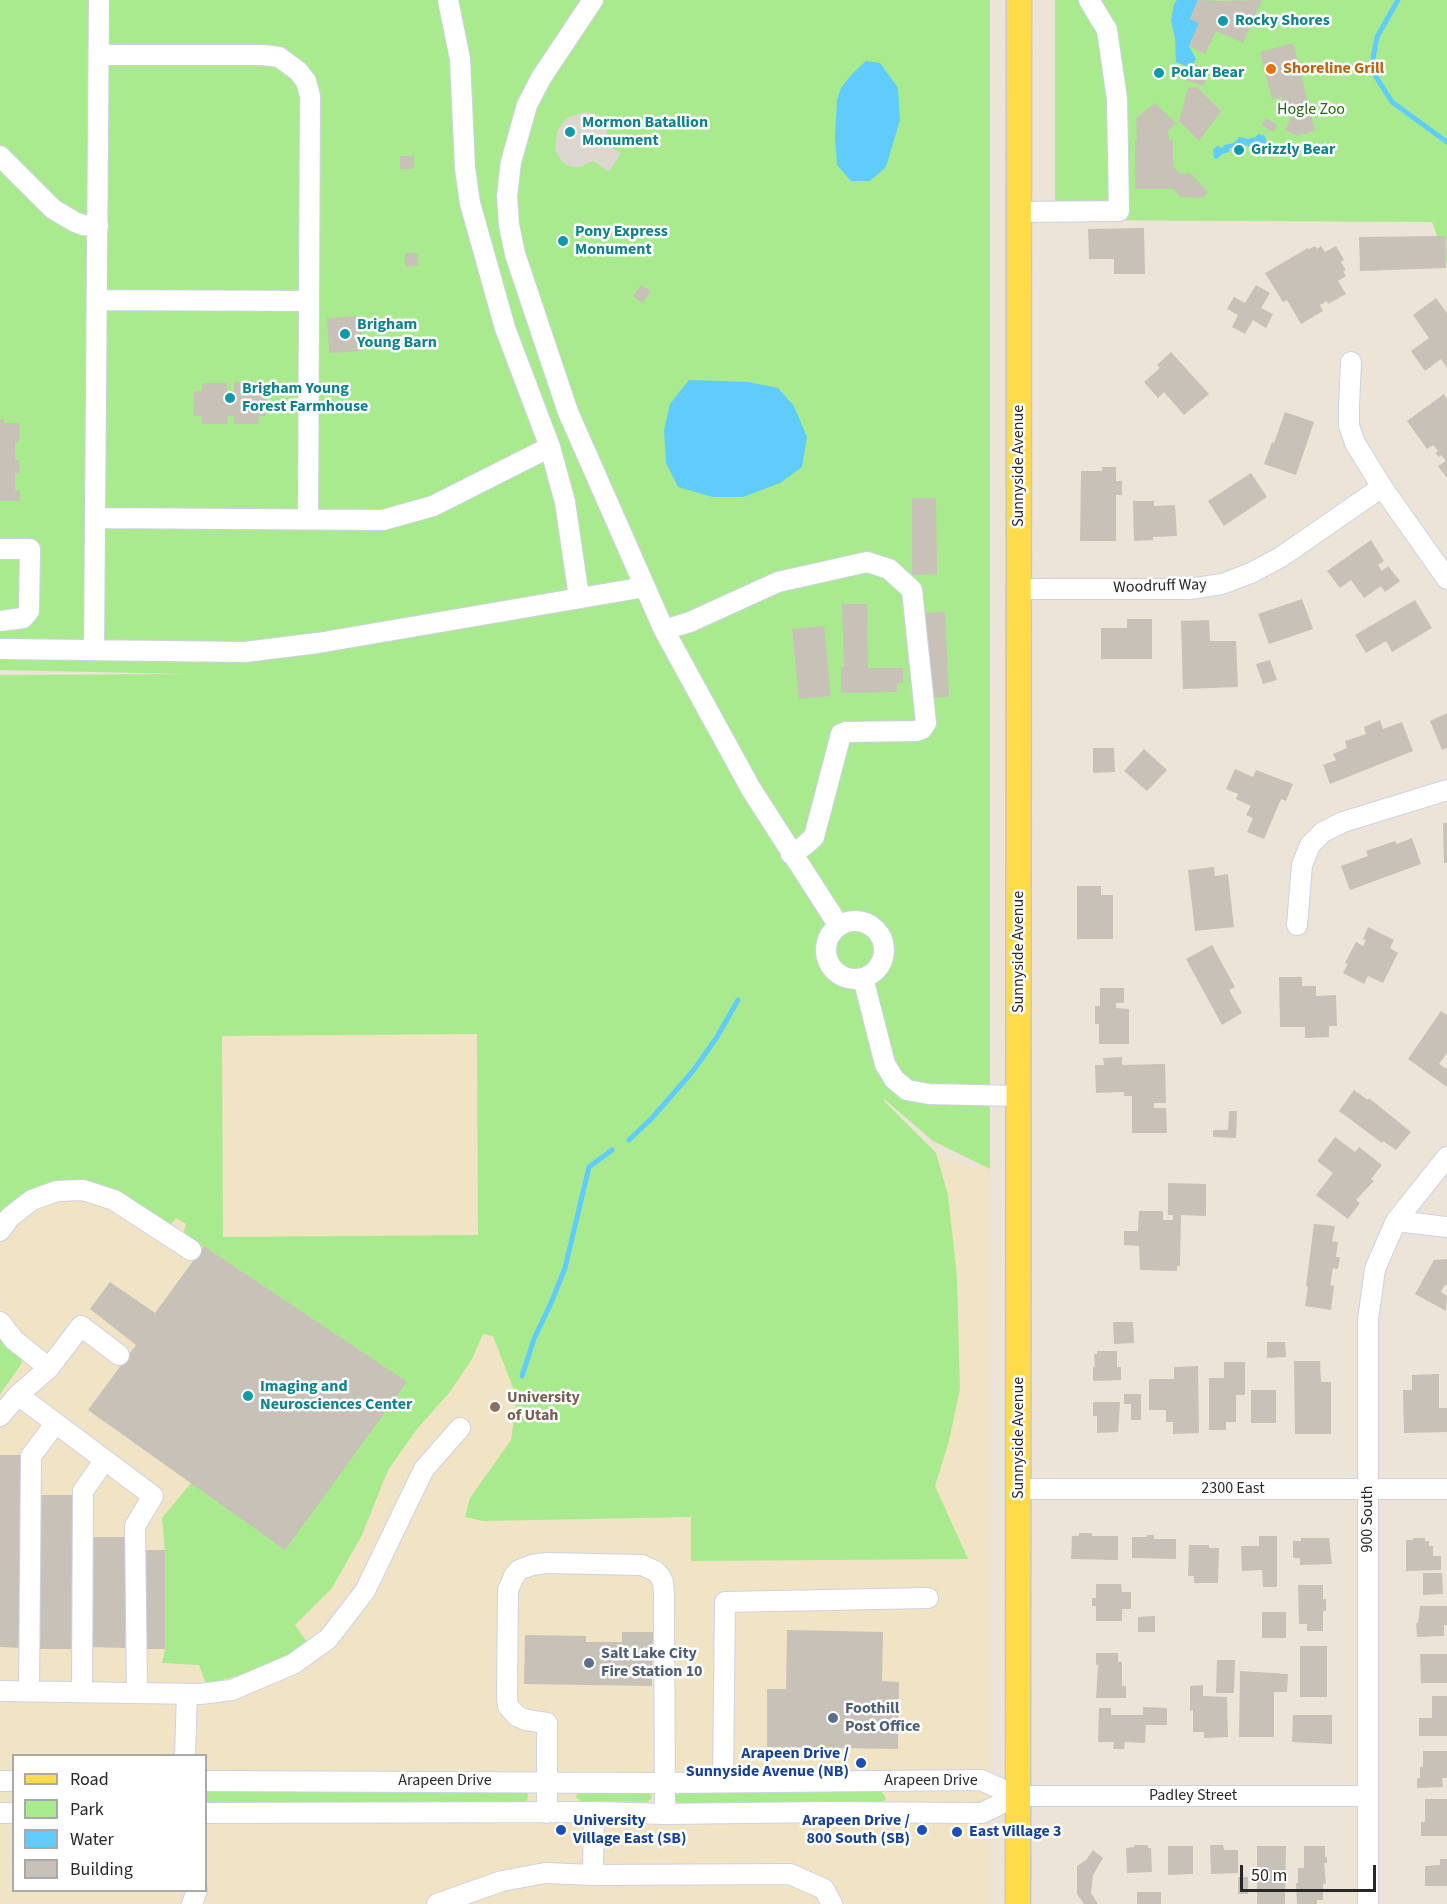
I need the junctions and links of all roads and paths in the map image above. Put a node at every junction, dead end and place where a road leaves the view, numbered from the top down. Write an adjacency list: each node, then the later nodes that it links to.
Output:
1 (99, 0): 6 (street)
2 (448, 0): 13 (street)
3 (593, 0): 19 (street)
4 (1019, 0): 8 (main road, Sunnyside Avenue)
5 (1089, 0): 8 (street)
6 (100, 55): 9 (street); 11 (street)
7 (0, 156): 9 (street)
8 (1019, 212): 20 (main road, Sunnyside Avenue)
9 (98, 226): 10 (street)
10 (98, 300): 11 (street); 15 (street)
11 (309, 301): 16 (street)
12 (1351, 362): 14 (street)
13 (550, 447): 16 (street); 21 (street)
14 (1382, 487): 18 (street); 20 (street, Woodruff Way)
15 (95, 518): 16 (street); 25 (street)
16 (308, 519)
17 (0, 549): 22 (street)
18 (1447, 579)
19 (645, 587): 21 (street); 23 (street)
20 (1018, 589): 31 (main road, Sunnyside Avenue)
21 (579, 597): 25 (street)
22 (0, 621)
23 (664, 630): 27 (street); 27 (street)
24 (0, 649): 25 (street)
25 (94, 649)
26 (1447, 789): 28 (street)
27 (791, 854): 29 (street)
28 (1298, 925)
29 (839, 926): 30 (street); 30 (street)
30 (863, 978): 31 (street)
31 (1018, 1096): 45 (main road, Sunnyside Avenue)
32 (1447, 1157): 33 (street, 900 South)
33 (1396, 1221): 34 (street); 46 (street, 900 South)
34 (1447, 1227)
35 (0, 1231): 36 (street)
36 (191, 1250)
37 (0, 1322): 39 (street)
38 (119, 1355): 39 (street)
39 (50, 1368): 40 (street)
40 (18, 1395): 41 (street); 42 (street)
41 (0, 1416)
42 (55, 1424): 44 (street); 50 (street)
43 (460, 1428): 53 (street)
44 (104, 1461): 51 (street); 52 (street)
45 (1019, 1489): 46 (street, 2300 East); 59 (main road, Sunnyside Avenue)
46 (1368, 1489): 47 (street, 2300 East); 60 (street, 900 South)
47 (1447, 1489)
48 (928, 1598): 57 (street)
49 (0, 1691): 50 (street)
50 (29, 1691): 51 (street)
51 (82, 1692): 52 (street)
52 (137, 1693): 53 (street)
53 (187, 1694): 54 (street)
54 (184, 1754)
55 (207, 1781): 56 (street, Arapeen Drive)
56 (547, 1781): 58 (street, Arapeen Drive); 58 (street); 63 (street)
57 (723, 1782): 58 (street, Arapeen Drive); 59 (street, Arapeen Drive)
58 (665, 1783): 64 (street)
59 (1017, 1796): 60 (street, Padley Street); 64 (street, Arapeen Drive); 68 (main road, Sunnyside Avenue)
60 (1368, 1796): 69 (street, 900 South)
61 (594, 1812): 63 (street, Arapeen Drive); 64 (street, Arapeen Drive); 65 (street)
62 (207, 1813): 63 (street, Arapeen Drive)
63 (548, 1813)
64 (665, 1814)
65 (593, 1875): 66 (street); 67 (street)
66 (438, 1904)
67 (832, 1904)
68 (1018, 1904)
69 (1368, 1904)

